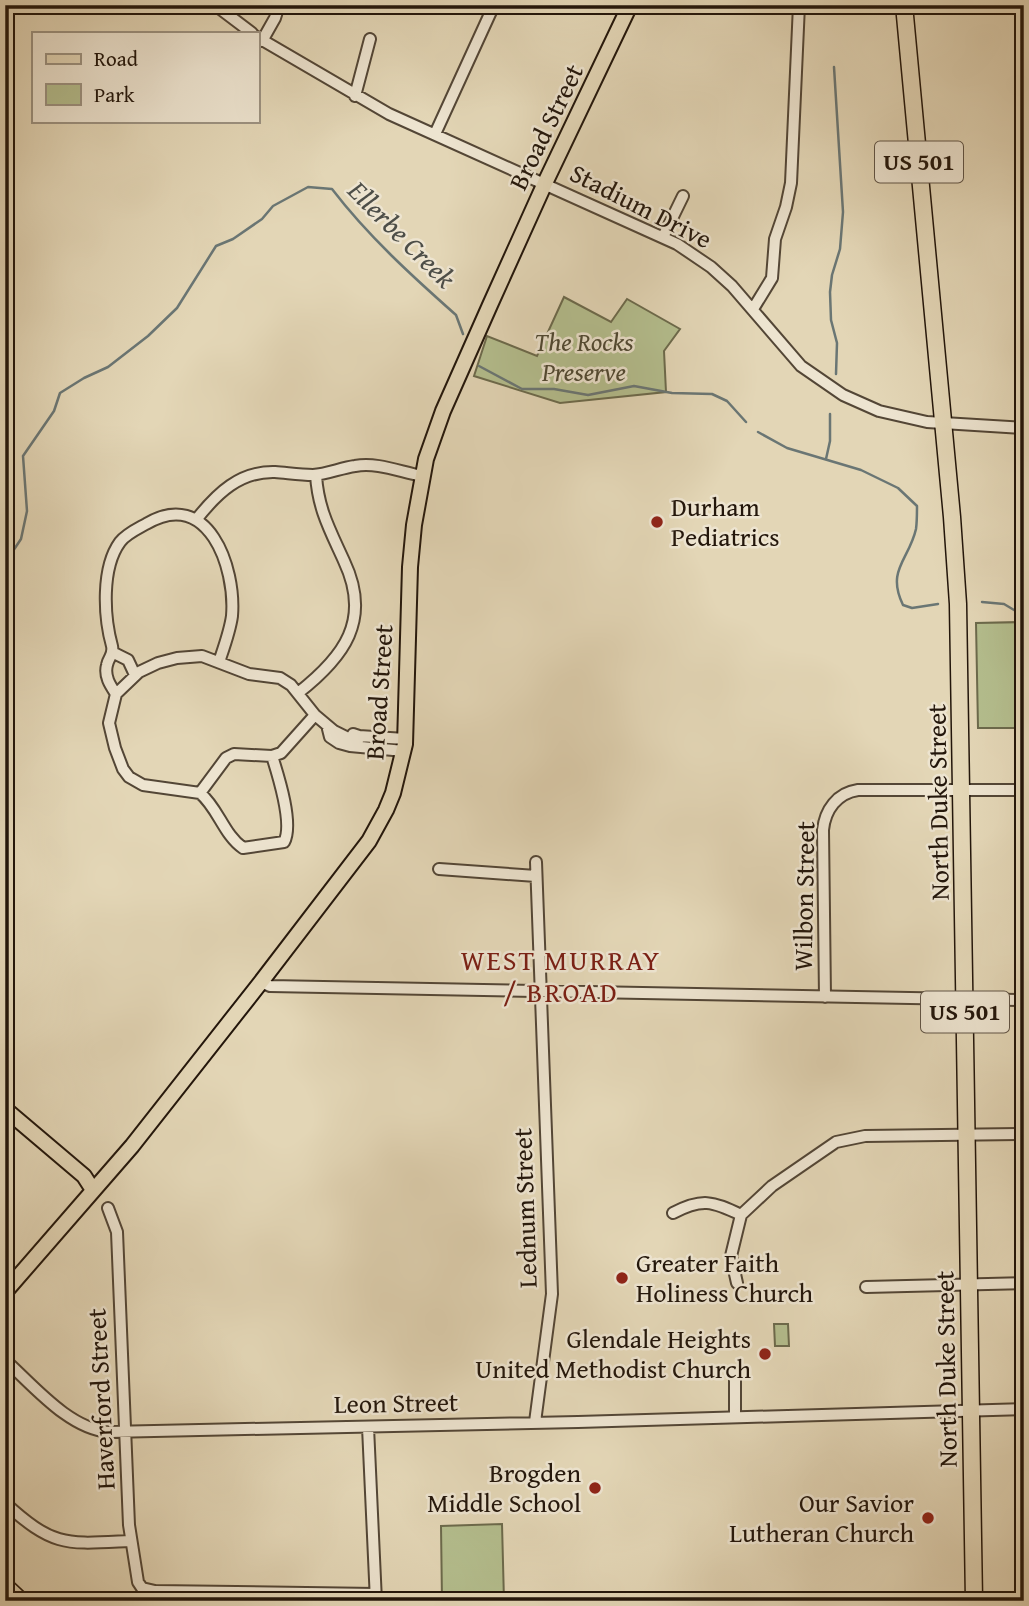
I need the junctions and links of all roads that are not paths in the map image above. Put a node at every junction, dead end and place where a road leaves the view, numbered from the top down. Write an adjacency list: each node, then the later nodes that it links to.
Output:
1 (215, 5): 7 (street)
2 (279, 5): 8 (street)
3 (494, 5): 11 (street)
4 (630, 5): 12 (main road, Broad Street)
5 (799, 5): 15 (street)
6 (904, 5): 16 (highway, North Duke Street / US 501)
7 (251, 32)
8 (260, 39): 10 (street, Stadium Drive)
9 (370, 39): 10 (street)
10 (355, 96): 11 (street, Stadium Drive)
11 (435, 134): 12 (street, Stadium Drive)
12 (545, 183): 14 (street, Stadium Drive); 19 (main road, Broad Street)
13 (683, 196): 14 (street)
14 (663, 237): 15 (street, Stadium Drive)
15 (753, 309): 16 (street, Stadium Drive)
16 (944, 424): 17 (street, Stadium Drive); 31 (highway, North Duke Street / US 501)
17 (1024, 428)
18 (316, 475): 19 (street); 20 (street); 24 (street)
19 (423, 477): 29 (main road, Broad Street)
20 (196, 520): 21 (street); 22 (street)
21 (114, 653): 23 (street); 25 (street)
22 (219, 662): 23 (street); 24 (street)
23 (135, 675): 25 (street)
24 (298, 693): 26 (street)
25 (116, 694): 33 (street)
26 (315, 715): 27 (street); 30 (street)
27 (328, 726): 28 (street); 28 (street)
28 (358, 741): 29 (street)
29 (404, 745): 37 (main road, Broad Street)
30 (272, 756): 33 (street); 33 (street)
31 (961, 790): 32 (street, Wilbon Street); 39 (street, Wilbon Street); 40 (highway, North Duke Street / US 501)
32 (1024, 790)
33 (200, 793)
34 (536, 862): 36 (street, Lednum Street)
35 (439, 869): 36 (street)
36 (536, 876): 38 (street, Lednum Street)
37 (261, 982): 38 (street); 46 (main road, Broad Street)
38 (540, 992): 39 (street); 60 (street, Lednum Street)
39 (825, 997): 40 (street)
40 (965, 999): 41 (street); 45 (highway, North Duke Street / US 501)
41 (1024, 1000)
42 (5, 1109): 46 (main road)
43 (5, 1118): 46 (main road)
44 (1024, 1134): 45 (street)
45 (967, 1135): 49 (street); 52 (highway, North Duke Street / US 501)
46 (93, 1190): 54 (main road, Broad Street)
47 (108, 1208): 62 (street, Haverford Street)
48 (673, 1213): 49 (street)
49 (741, 1214): 50 (street)
50 (737, 1283)
51 (1024, 1283): 52 (street)
52 (969, 1284): 53 (street); 58 (highway, North Duke Street / US 501)
53 (866, 1287)
54 (5, 1292)
55 (5, 1360): 62 (street, Leon Street)
56 (735, 1372): 59 (street)
57 (1024, 1409): 58 (street, Leon Street)
58 (972, 1412): 59 (street, Leon Street); 68 (highway, North Duke Street / US 501)
59 (735, 1418): 60 (street, Leon Street)
60 (535, 1422): 61 (street, Leon Street)
61 (368, 1427): 62 (street, Leon Street); 66 (street)
62 (125, 1431): 64 (street, Haverford Street)
63 (5, 1503): 64 (street)
64 (130, 1541): 66 (street, Haverford Street)
65 (5, 1586): 67 (highway)
66 (376, 1598)
67 (21, 1601)
68 (974, 1601)

